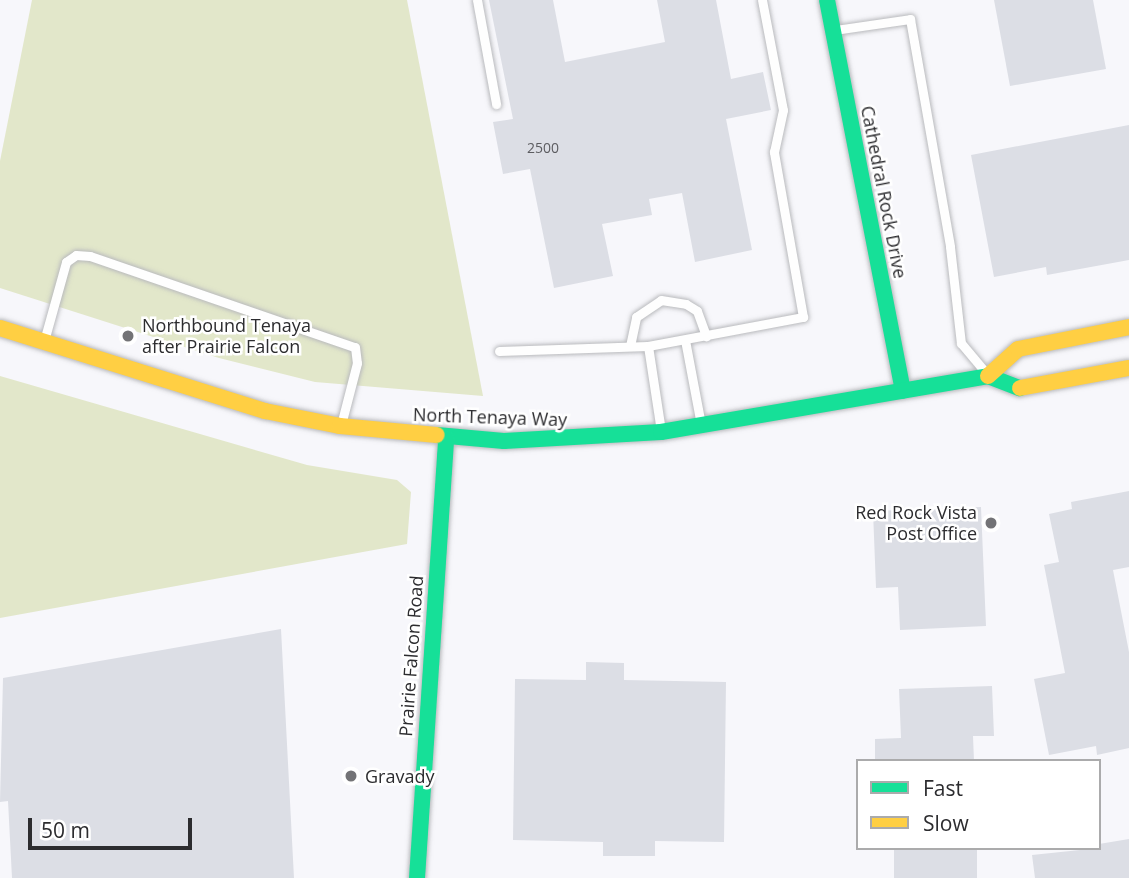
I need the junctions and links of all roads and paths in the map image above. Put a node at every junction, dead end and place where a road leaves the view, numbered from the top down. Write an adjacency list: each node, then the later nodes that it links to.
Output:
1 (477, 0): 5 (lane)
2 (762, 0): 8 (lane)
3 (827, 0): 4 (main road, Cathedral Rock Drive)
4 (833, 31): 15 (lane); 16 (main road, Cathedral Rock Drive)
5 (496, 104)
6 (1129, 327): 15 (main road)
7 (0, 328): 10 (main road, North Tenaya Way)
8 (706, 336): 9 (lane); 11 (lane)
9 (685, 340): 12 (lane); 18 (lane)
10 (44, 343): 17 (main road, North Tenaya Way); 17 (lane)
11 (630, 346): 12 (lane); 13 (lane)
12 (648, 346): 19 (lane)
13 (499, 351)
14 (1129, 369): 15 (main road)
15 (988, 376): 16 (main road, North Tenaya Way)
16 (903, 391): 18 (main road, North Tenaya Way)
17 (340, 426): 20 (main road, North Tenaya Way)
18 (702, 427): 19 (main road, North Tenaya Way)
19 (661, 432): 20 (main road, North Tenaya Way)
20 (446, 438): 21 (main road, Prairie Falcon Road)
21 (417, 878)

